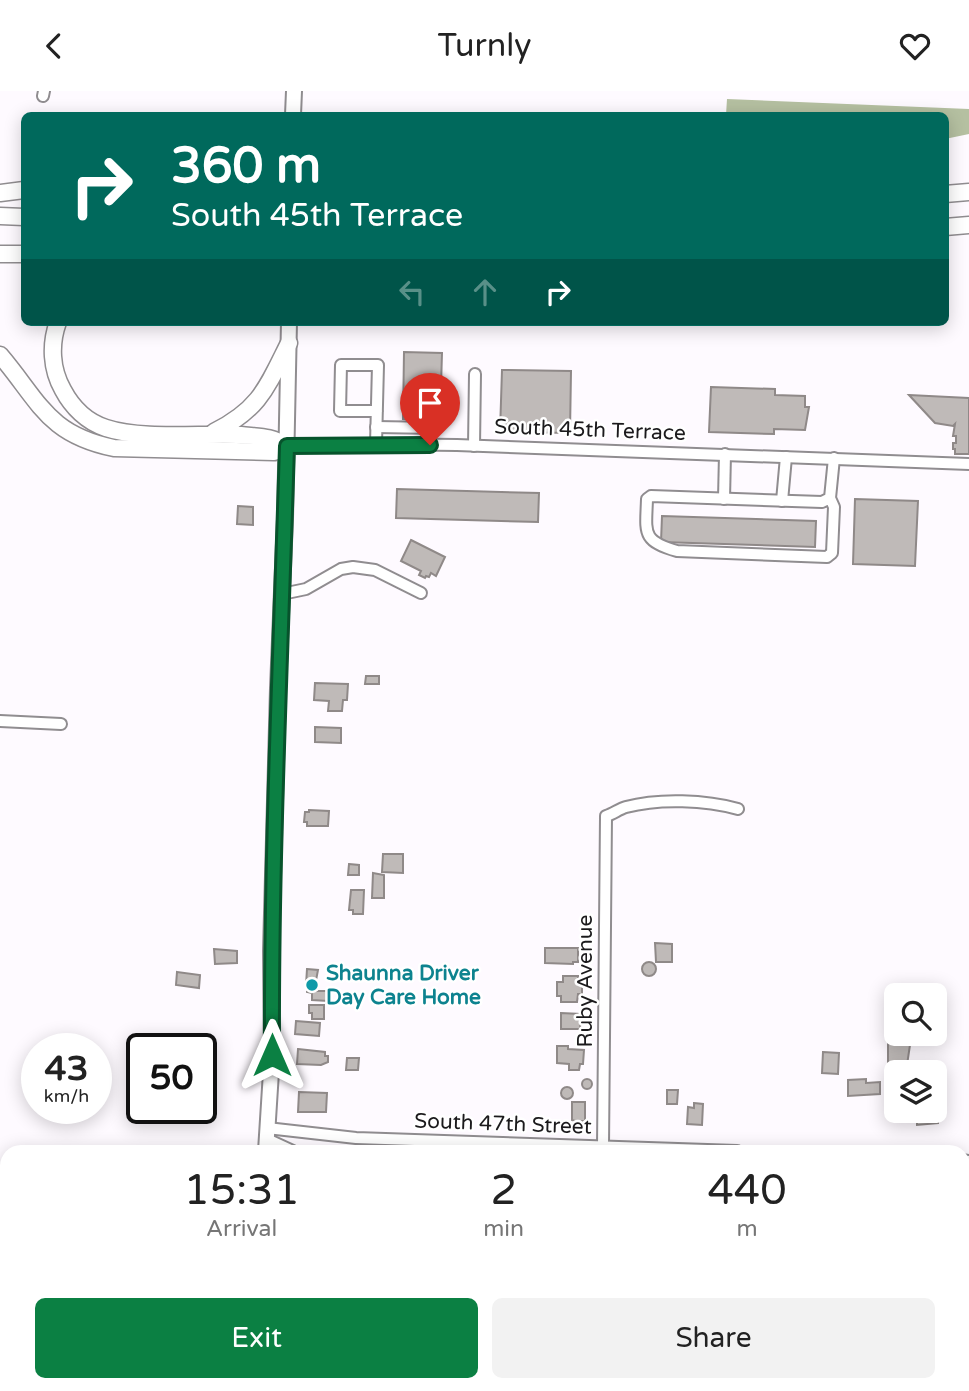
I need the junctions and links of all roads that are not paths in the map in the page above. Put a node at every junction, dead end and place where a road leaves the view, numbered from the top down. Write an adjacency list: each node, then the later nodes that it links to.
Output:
1 (294, 91): 2 (main road)
2 (293, 112)
3 (21, 190): 5 (highway)
4 (969, 192): 6 (highway)
5 (0, 193)
6 (949, 194)
7 (0, 216): 8 (highway)
8 (21, 217)
9 (969, 225): 10 (highway)
10 (949, 227)
11 (0, 254): 12 (highway)
12 (21, 254)
13 (57, 326): 21 (highway)
14 (289, 326): 15 (main road)
15 (289, 343): 21 (highway); 23 (main road)
16 (0, 355): 23 (highway)
17 (475, 374): 24 (street)
18 (377, 411): 18 (street); 19 (street)
19 (376, 427): 20 (street); 22 (street)
20 (436, 428)
21 (212, 433): 23 (highway)
22 (376, 444): 23 (street, South 45th Terrace); 24 (street, South 45th Terrace)
23 (287, 446): 33 (main road)
24 (474, 446): 25 (street, South 45th Terrace)
25 (725, 454): 26 (street, South 45th Terrace); 30 (street)
26 (786, 457): 27 (street, South 45th Terrace); 31 (street)
27 (834, 459): 28 (street, South 45th Terrace); 29 (street)
28 (969, 464)
29 (830, 498): 30 (street); 31 (street)
30 (724, 499): 31 (street)
31 (782, 501)
32 (421, 593): 33 (street)
33 (282, 594): 37 (main road)
34 (0, 721): 35 (street)
35 (61, 724)
36 (738, 809): 39 (street, Ruby Avenue)
37 (267, 1140): 38 (street, South 47th Street)
38 (548, 1145)
39 (603, 1145)

